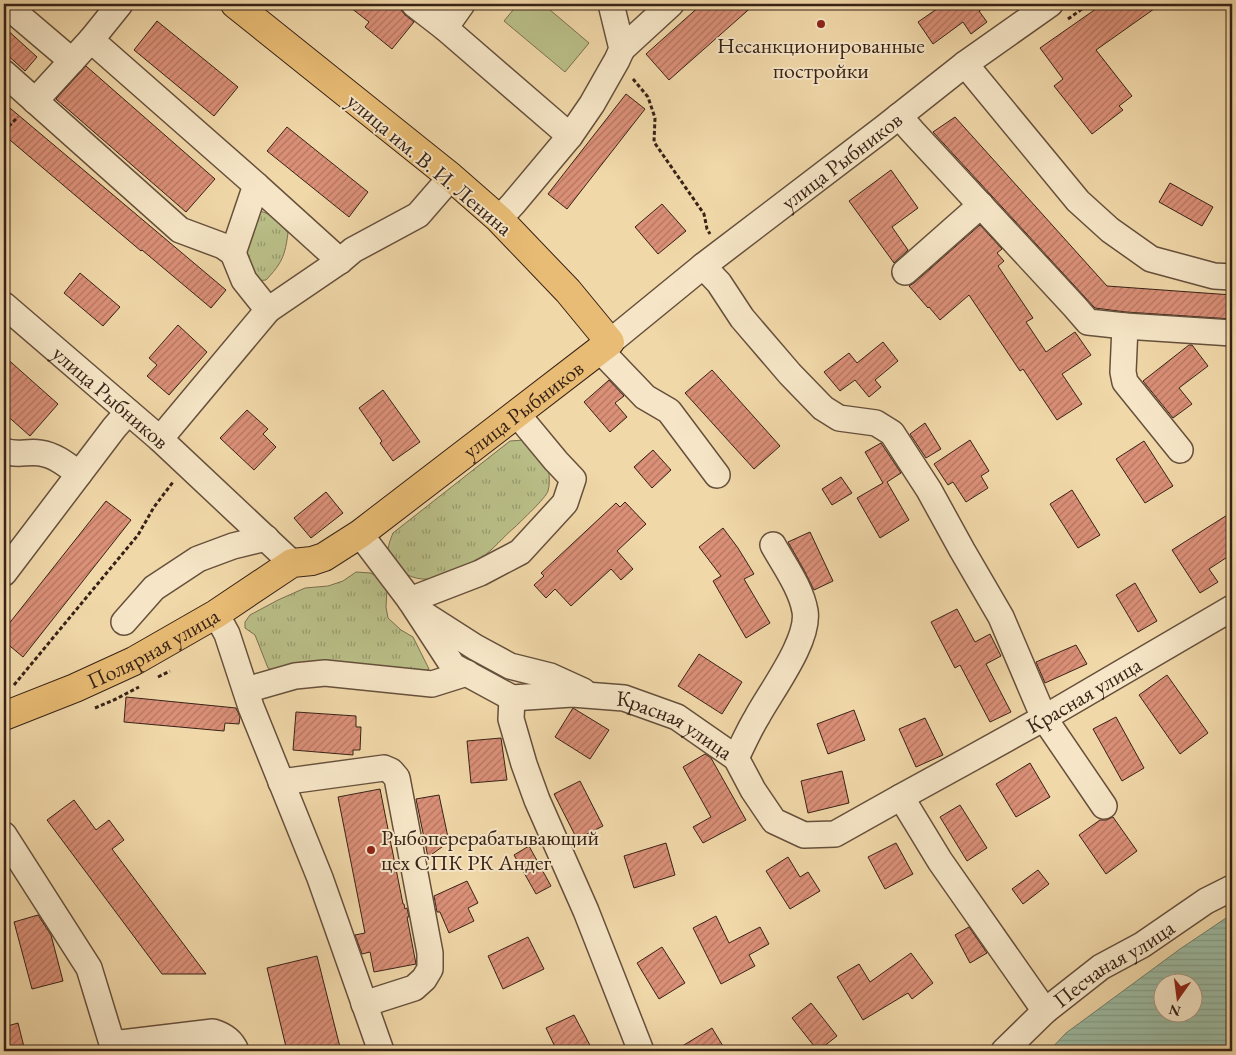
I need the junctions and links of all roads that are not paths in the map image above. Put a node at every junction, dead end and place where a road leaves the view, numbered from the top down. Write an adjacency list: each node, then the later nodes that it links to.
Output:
1 (5, 4): 12 (street)
2 (120, 4): 10 (street)
3 (414, 4): 9 (street)
4 (462, 4): 9 (street)
5 (611, 4): 11 (street)
6 (670, 4): 11 (street)
7 (1050, 4): 13 (street, улица Рыбников)
8 (239, 5): 18 (main road, улица им. В. И. Ленина)
9 (445, 28): 17 (street)
10 (91, 40): 12 (street); 19 (street)
11 (619, 54): 17 (street)
12 (72, 61): 15 (street)
13 (965, 64): 16 (street, улица Рыбников); 26 (street)
14 (4, 73): 15 (street)
15 (35, 101): 22 (street)
16 (899, 116): 20 (street); 23 (street, улица Рыбников)
17 (570, 136): 21 (street)
18 (451, 176): 21 (main road, улица им. В. И. Ленина); 24 (street)
19 (256, 185): 22 (street); 24 (street)
20 (981, 205): 25 (street); 29 (street)
21 (499, 219): 31 (main road, улица им. В. И. Ленина)
22 (233, 253): 28 (street)
23 (713, 258): 31 (street, улица Рыбников); 53 (street)
24 (340, 261): 28 (street)
25 (905, 272)
26 (1232, 277)
27 (4, 305): 32 (street, улица Рыбников)
28 (268, 310): 34 (street)
29 (1125, 326): 30 (street); 35 (street)
30 (1232, 333)
31 (605, 346): 33 (main road, улица Рыбников); 38 (street)
32 (128, 412): 34 (street, улица Рыбников); 37 (street)
33 (517, 414): 39 (main road, улица Рыбников); 44 (street)
34 (160, 440): 40 (street, улица Рыбников)
35 (1180, 450)
36 (4, 451): 37 (street)
37 (79, 474): 43 (street)
38 (717, 475)
39 (360, 534): 42 (main road, улица Рыбников); 44 (street)
40 (266, 538): 42 (street, улица Рыбников); 47 (street)
41 (774, 545): 54 (street)
42 (292, 562): 46 (main road, Полярная улица)
43 (4, 572)
44 (412, 604): 48 (street); 50 (street)
45 (1232, 608): 53 (street, Красная улица)
46 (216, 614): 49 (street); 52 (main road, Полярная улица)
47 (124, 622)
48 (467, 674): 49 (street); 51 (street)
49 (246, 690): 55 (street)
50 (592, 695): 51 (street, Красная улица); 54 (street, Красная улица)
51 (512, 698): 65 (street)
52 (4, 716)
53 (1044, 718): 56 (street, Красная улица); 57 (street)
54 (736, 758): 56 (street, Красная улица)
55 (281, 782): 60 (street); 60 (street)
56 (901, 797): 61 (street)
57 (1104, 806)
58 (4, 835): 62 (street)
59 (1232, 888): 61 (street, Песчаная улица)
60 (364, 1004): 64 (street)
61 (1045, 1010): 66 (street, Песчаная улица)
62 (109, 1046): 63 (street)
63 (236, 1051)
64 (381, 1051)
65 (641, 1051)
66 (1004, 1051)

